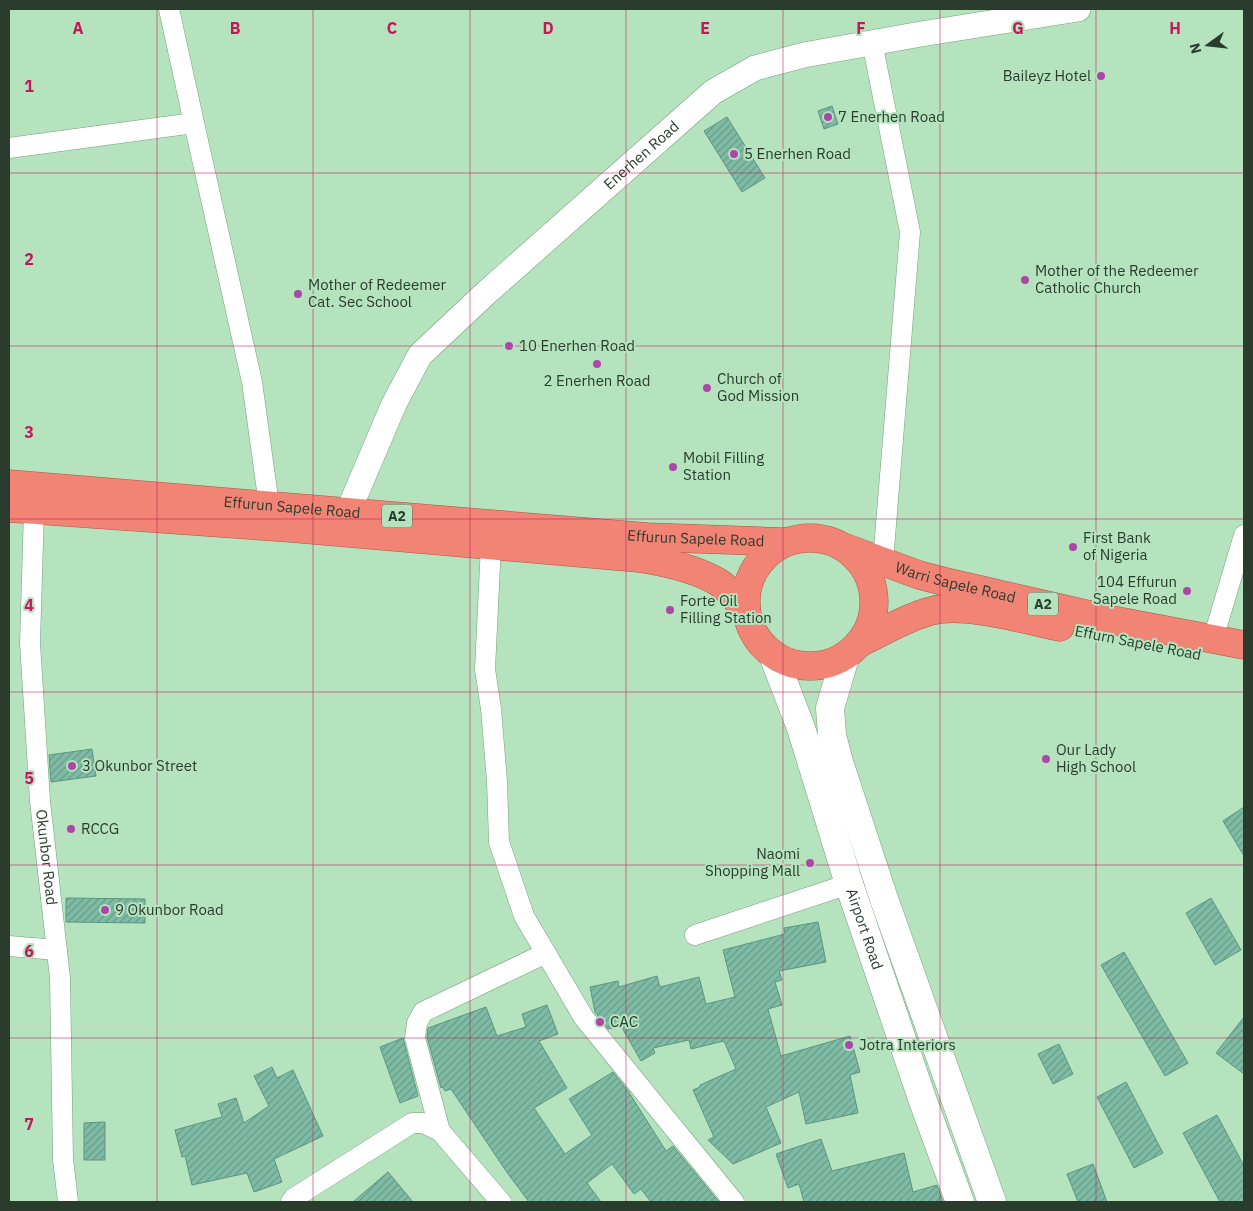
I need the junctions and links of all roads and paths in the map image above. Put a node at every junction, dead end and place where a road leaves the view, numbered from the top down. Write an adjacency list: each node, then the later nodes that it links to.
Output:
1 (169, 9): 4 (street)
2 (1078, 9): 3 (street, Enerhen Road)
3 (872, 42): 9 (street, Enerhen Road); 14 (street)
4 (194, 123): 5 (street); 7 (street)
5 (9, 148)
6 (9, 484): 7 (highway, Effurun Sapele Road / A2)
7 (269, 505): 9 (highway, Effurun Sapele Road / A2)
8 (21, 509): 12 (highway, Effurun Sapele Road / A2); 24 (street, Okunbor Road)
9 (348, 512): 11 (highway, Effurun Sapele Road / A2)
10 (1244, 535): 16 (street)
11 (785, 542): 13 (highway, A2); 15 (highway, A2)
12 (491, 545): 15 (highway, Effurun Sapele Road / A2); 25 (street)
13 (846, 548): 14 (highway, Warri Sapele Road / A2); 18 (highway, A2)
14 (883, 561): 16 (highway, Warri Sapele Road / A2)
15 (746, 610): 19 (highway, A2)
16 (1213, 639): 17 (highway, Warri Sapele Road / A2)
17 (1244, 645)
18 (853, 650): 19 (highway, A2); 20 (highway, Effurn Sapele Road / A2); 26 (main road, Airport Road)
19 (773, 655): 21 (main road, Airport Road)
20 (1244, 664)
21 (849, 884): 22 (street); 27 (main road, Airport Road)
22 (695, 935)
23 (9, 946): 24 (street)
24 (57, 950): 29 (street, Okunbor Road)
25 (546, 953): 28 (street); 32 (street)
26 (912, 979): 27 (main road); 34 (main road, Airport Road)
27 (884, 988): 33 (main road, Airport Road)
28 (440, 1131): 30 (street); 31 (street)
29 (68, 1202)
30 (290, 1202)
31 (501, 1202)
32 (734, 1202)
33 (960, 1202)
34 (992, 1202)

